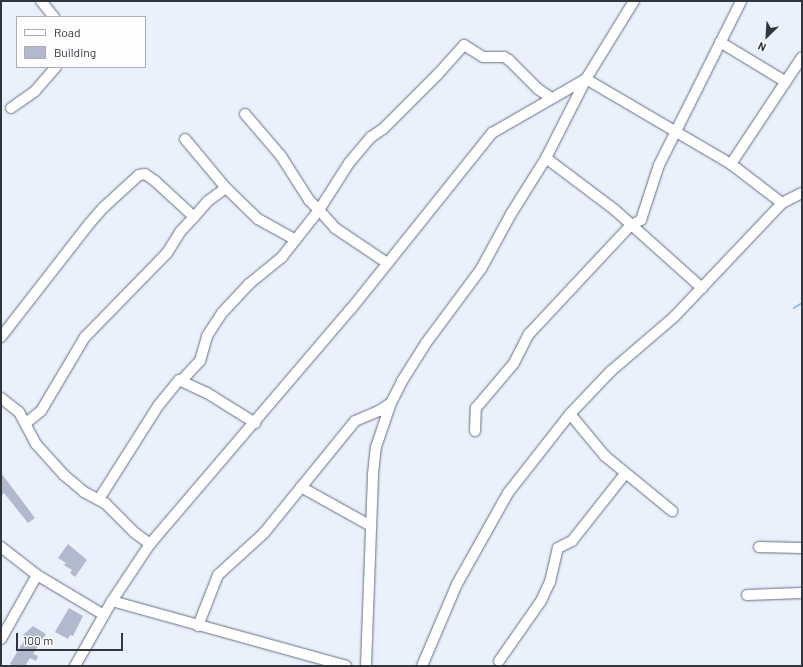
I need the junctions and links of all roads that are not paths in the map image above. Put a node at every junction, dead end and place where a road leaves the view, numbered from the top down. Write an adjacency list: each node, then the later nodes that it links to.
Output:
1 (41, 1): 4 (street)
2 (634, 1): 8 (street)
3 (741, 1): 5 (street)
4 (53, 16)
5 (720, 42): 9 (street); 13 (street)
6 (802, 58): 9 (street)
7 (55, 68): 11 (street)
8 (586, 79): 10 (street); 13 (street); 15 (street)
9 (786, 82): 16 (street)
10 (550, 97): 20 (street); 24 (street)
11 (11, 108)
12 (245, 114): 20 (street)
13 (675, 132): 16 (street); 22 (street)
14 (185, 139): 17 (street)
15 (546, 158): 22 (street); 29 (street)
16 (732, 164): 19 (street)
17 (226, 188): 21 (street); 23 (street)
18 (802, 193): 19 (street)
19 (782, 203): 25 (street)
20 (319, 210): 23 (street); 24 (street)
21 (194, 217): 26 (street); 31 (street)
22 (630, 226): 25 (street); 33 (street)
23 (296, 240): 27 (street)
24 (387, 262): 32 (street)
25 (702, 288): 30 (street)
26 (1, 337)
27 (182, 380): 32 (street); 36 (street)
28 (1, 398): 31 (street)
29 (391, 403): 35 (street); 38 (street)
30 (570, 414): 34 (street); 54 (street)
31 (26, 423): 36 (street)
32 (255, 423): 39 (street)
33 (475, 431)
34 (625, 474): 37 (street); 50 (street)
35 (301, 487): 38 (street); 48 (street)
36 (99, 499): 39 (street)
37 (672, 511)
38 (371, 526): 53 (street)
39 (150, 544): 46 (street)
40 (1, 547): 43 (street)
41 (759, 547): 42 (street)
42 (802, 548)
43 (37, 575): 47 (street); 49 (street)
44 (802, 593): 45 (street)
45 (747, 595)
46 (112, 601): 47 (street); 48 (street)
47 (104, 615): 51 (street)
48 (198, 626): 52 (street)
49 (1, 639)
50 (499, 661)
51 (76, 666)
52 (346, 666)
53 (366, 666)
54 (422, 666)

